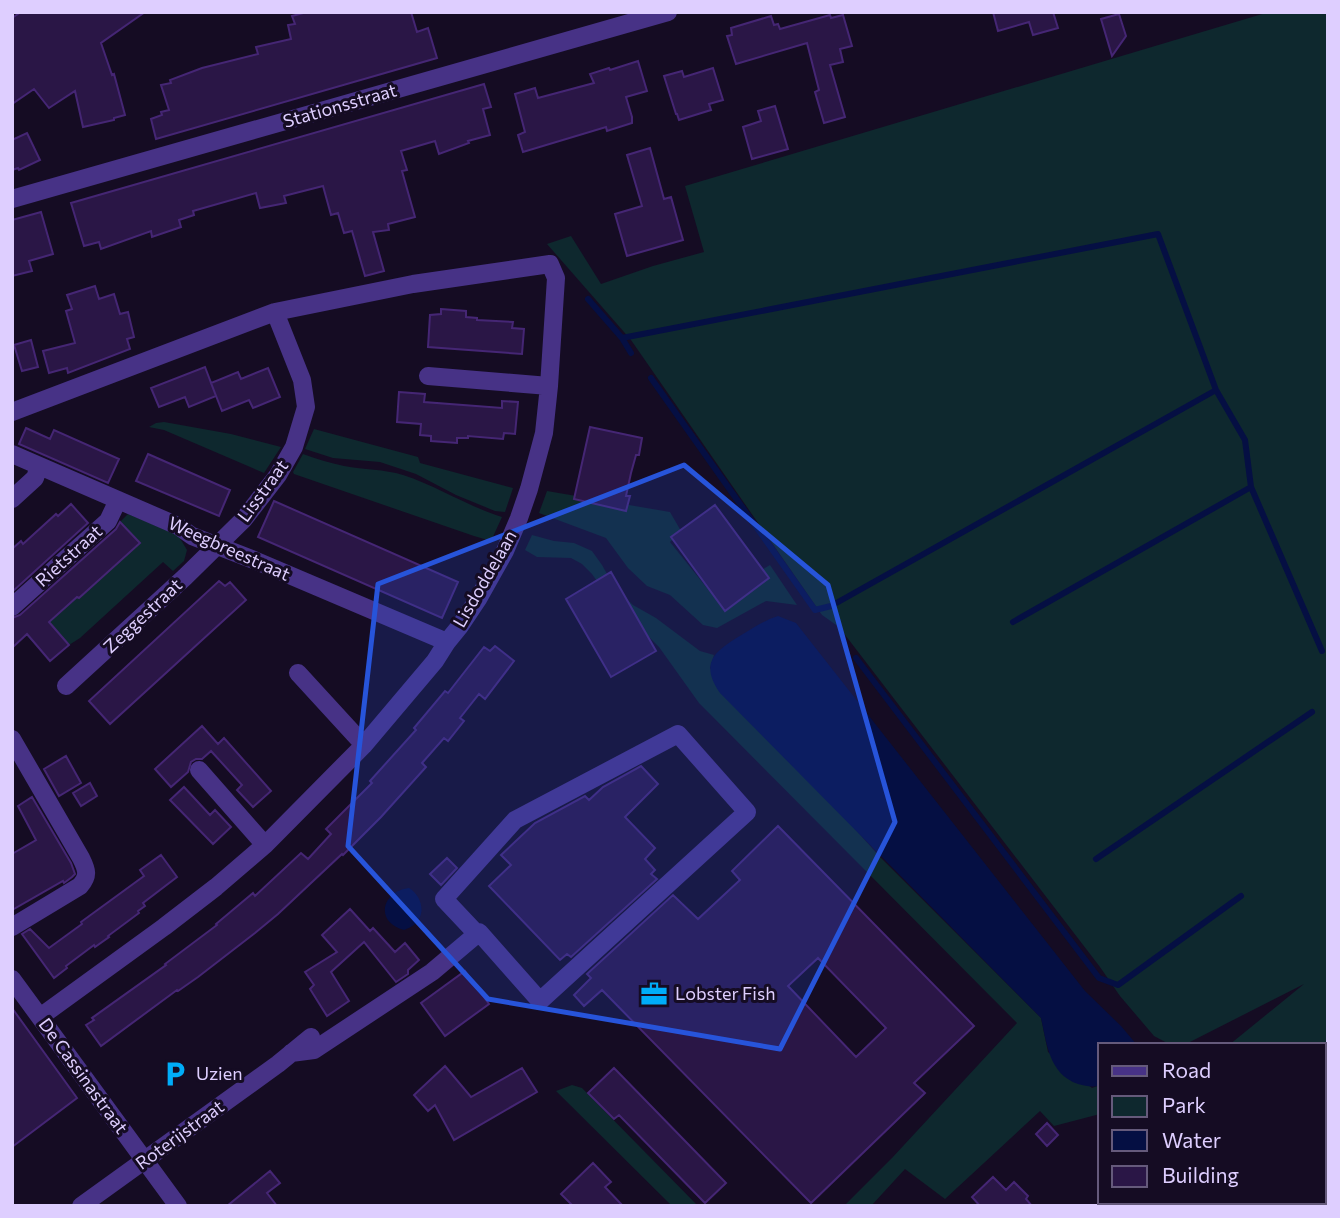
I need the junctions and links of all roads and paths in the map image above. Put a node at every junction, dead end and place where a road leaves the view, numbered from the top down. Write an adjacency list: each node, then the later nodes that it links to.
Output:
1 (668, 12): 2 (street, Stationsstraat)
2 (12, 199)
3 (275, 312): 5 (street, Lisdoddelaan); 6 (street); 11 (street, Lisstraat)
4 (428, 376): 5 (street)
5 (549, 386): 13 (street, Lisdoddelaan)
6 (12, 412)
7 (12, 454): 8 (street, Weegbreestraat)
8 (39, 466): 9 (street); 10 (street, Weegbreestraat)
9 (12, 499)
10 (118, 500): 11 (street, Weegbreestraat); 12 (street, Rietstraat)
11 (218, 546): 13 (street, Weegbreestraat); 15 (street, Zeggestraat)
12 (12, 607)
13 (447, 642): 17 (street, Lisdoddelaan)
14 (298, 673): 17 (street)
15 (66, 686)
16 (12, 739): 20 (street)
17 (364, 745): 19 (street, Lisdoddelaan)
18 (199, 770): 19 (street)
19 (265, 845): 23 (street, Lisdoddelaan)
20 (12, 927)
21 (477, 934): 21 (street); 25 (street)
22 (12, 979): 23 (street, De Cassinastraat)
23 (40, 1017): 26 (street, De Cassinastraat)
24 (311, 1037): 25 (street, Roterijstraat)
25 (291, 1053): 26 (street, Roterijstraat)
26 (145, 1160): 27 (street, Roterijstraat); 28 (street, De Cassinastraat)
27 (81, 1206)
28 (178, 1206)

